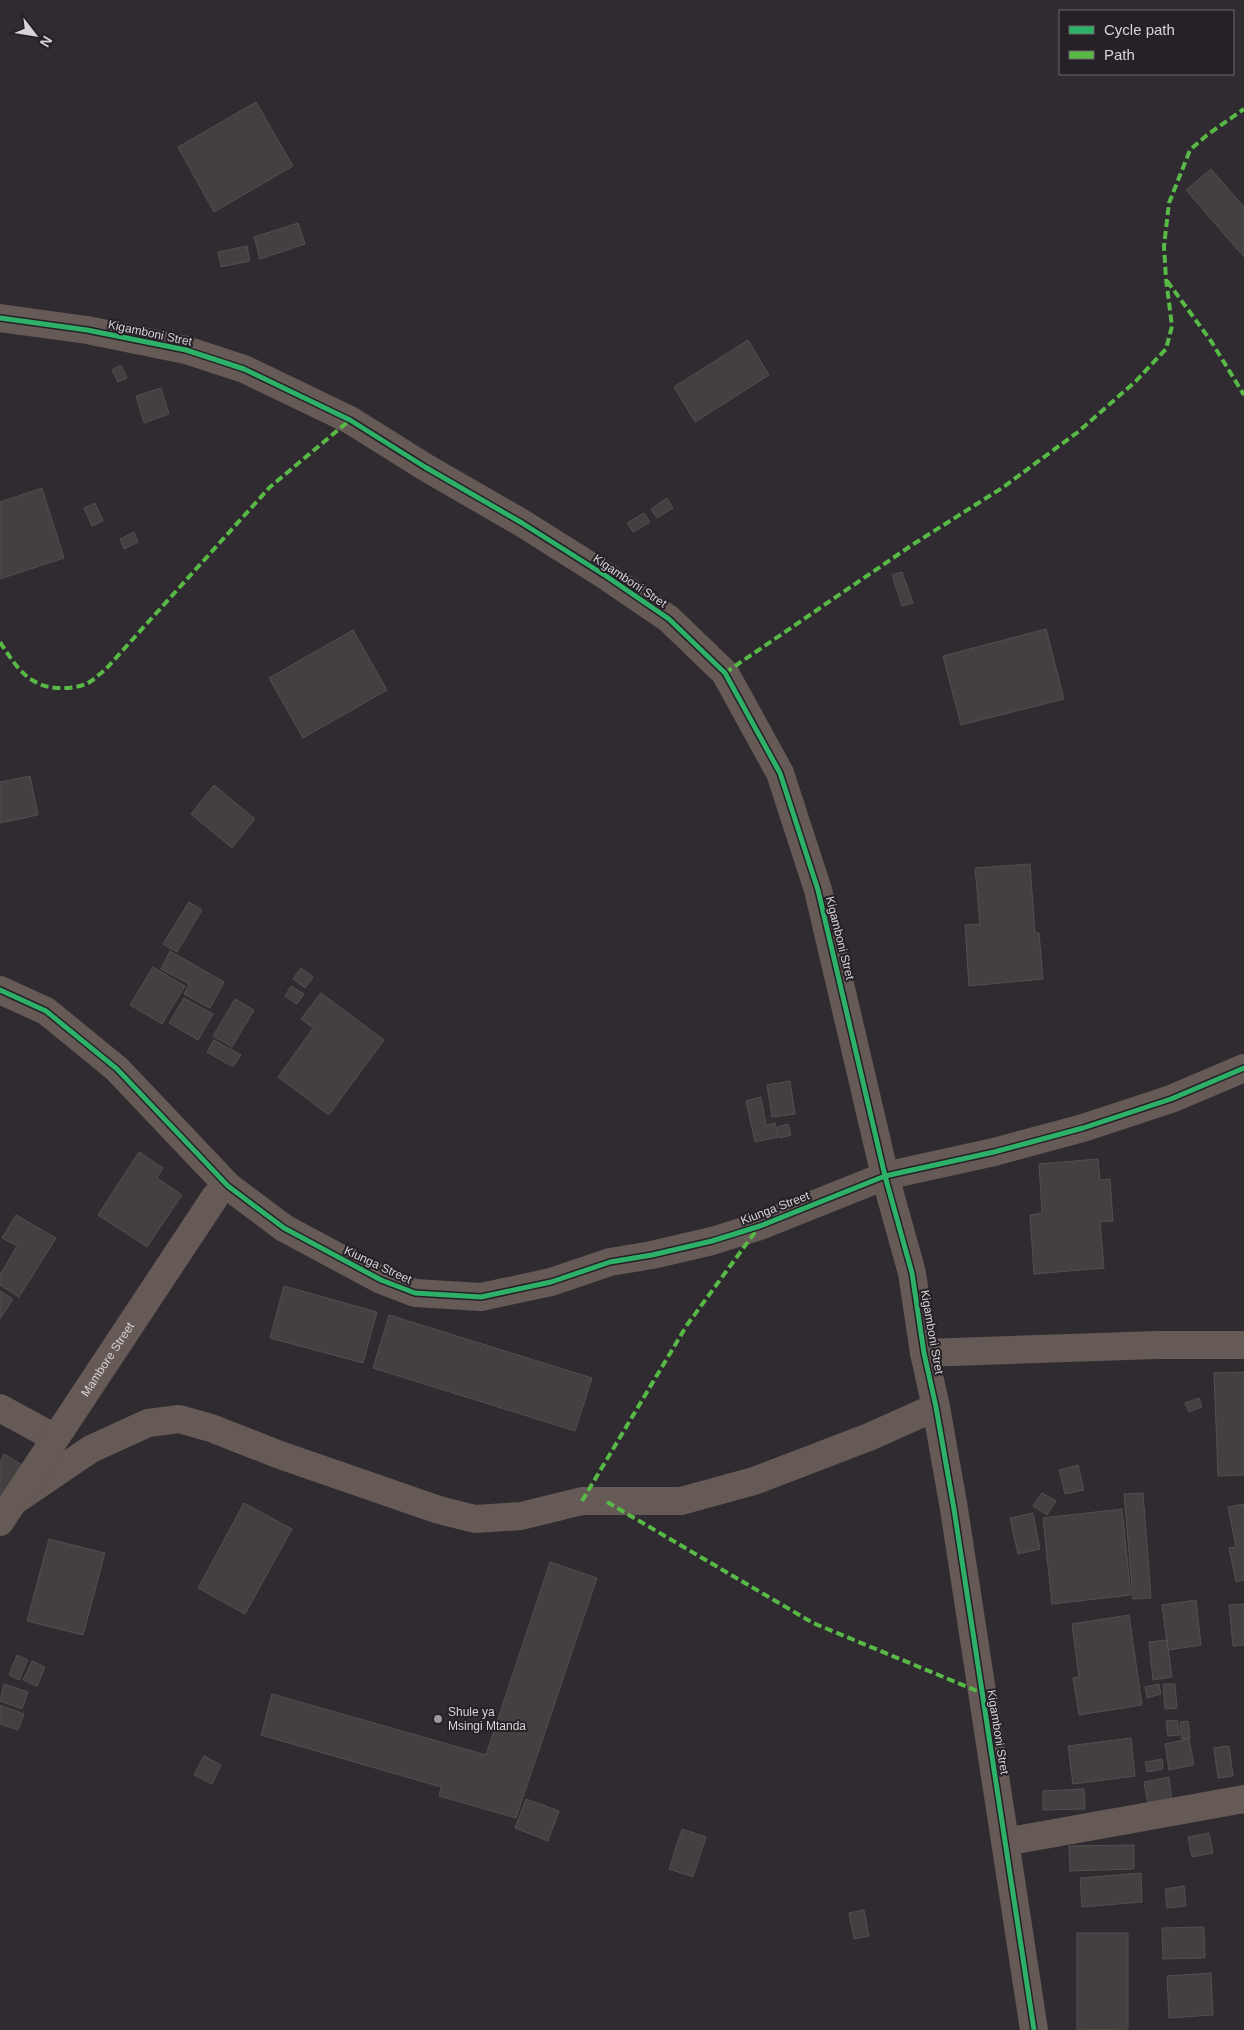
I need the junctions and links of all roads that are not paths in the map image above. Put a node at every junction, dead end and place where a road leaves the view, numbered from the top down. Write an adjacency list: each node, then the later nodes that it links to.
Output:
1 (0, 318): 4 (street, Kigamboni Stret)
2 (0, 990): 4 (street, Kiunga Street)
3 (1244, 1068): 4 (street, Kiunga Street)
4 (885, 1176): 7 (street, Kigamboni Stret)
5 (215, 1197): 10 (street, Mambore Street)
6 (1244, 1345): 7 (street)
7 (924, 1353): 8 (street, Kigamboni Stret)
8 (936, 1407): 11 (street); 13 (street, Kigamboni Stret)
9 (0, 1408): 10 (street)
10 (55, 1438): 11 (street, Mambore Street)
11 (7, 1512)
12 (1244, 1799): 13 (street)
13 (1005, 1842): 14 (street, Kigamboni Stret)
14 (1034, 2030)

